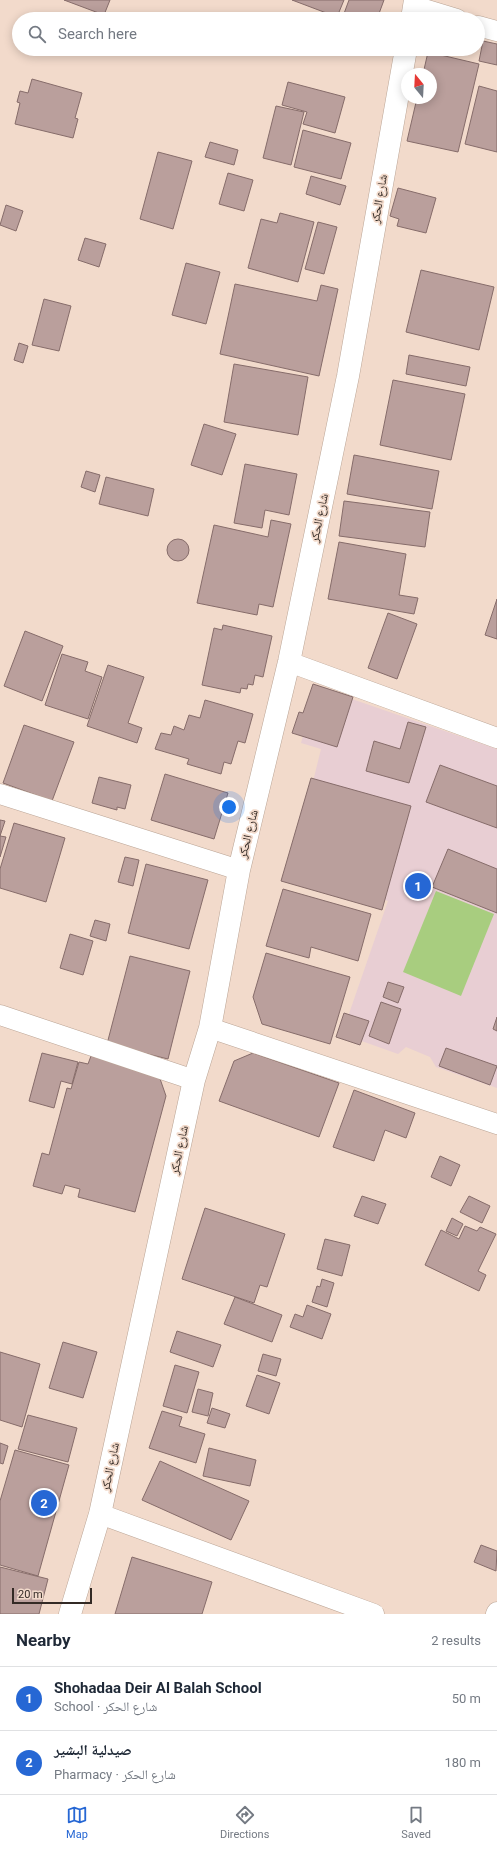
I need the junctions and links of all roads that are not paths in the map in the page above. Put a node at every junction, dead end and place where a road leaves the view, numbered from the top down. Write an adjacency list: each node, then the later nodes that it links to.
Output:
1 (414, 8): 2 (street)
2 (430, 12)
3 (485, 28): 4 (street)
4 (497, 32)
5 (405, 56): 6 (street, شارع الحكر)
6 (289, 662): 7 (street); 9 (street, شارع الحكر)
7 (497, 738)
8 (0, 794): 9 (street)
9 (239, 870): 11 (street, شارع الحكر)
10 (0, 1015): 12 (street)
11 (210, 1028): 12 (street, شارع الحكر); 13 (street)
12 (194, 1080): 14 (street, شارع الحكر)
13 (497, 1124)
14 (100, 1514): 15 (street, شارع الحكر); 16 (street)
15 (70, 1614)
16 (374, 1614)

